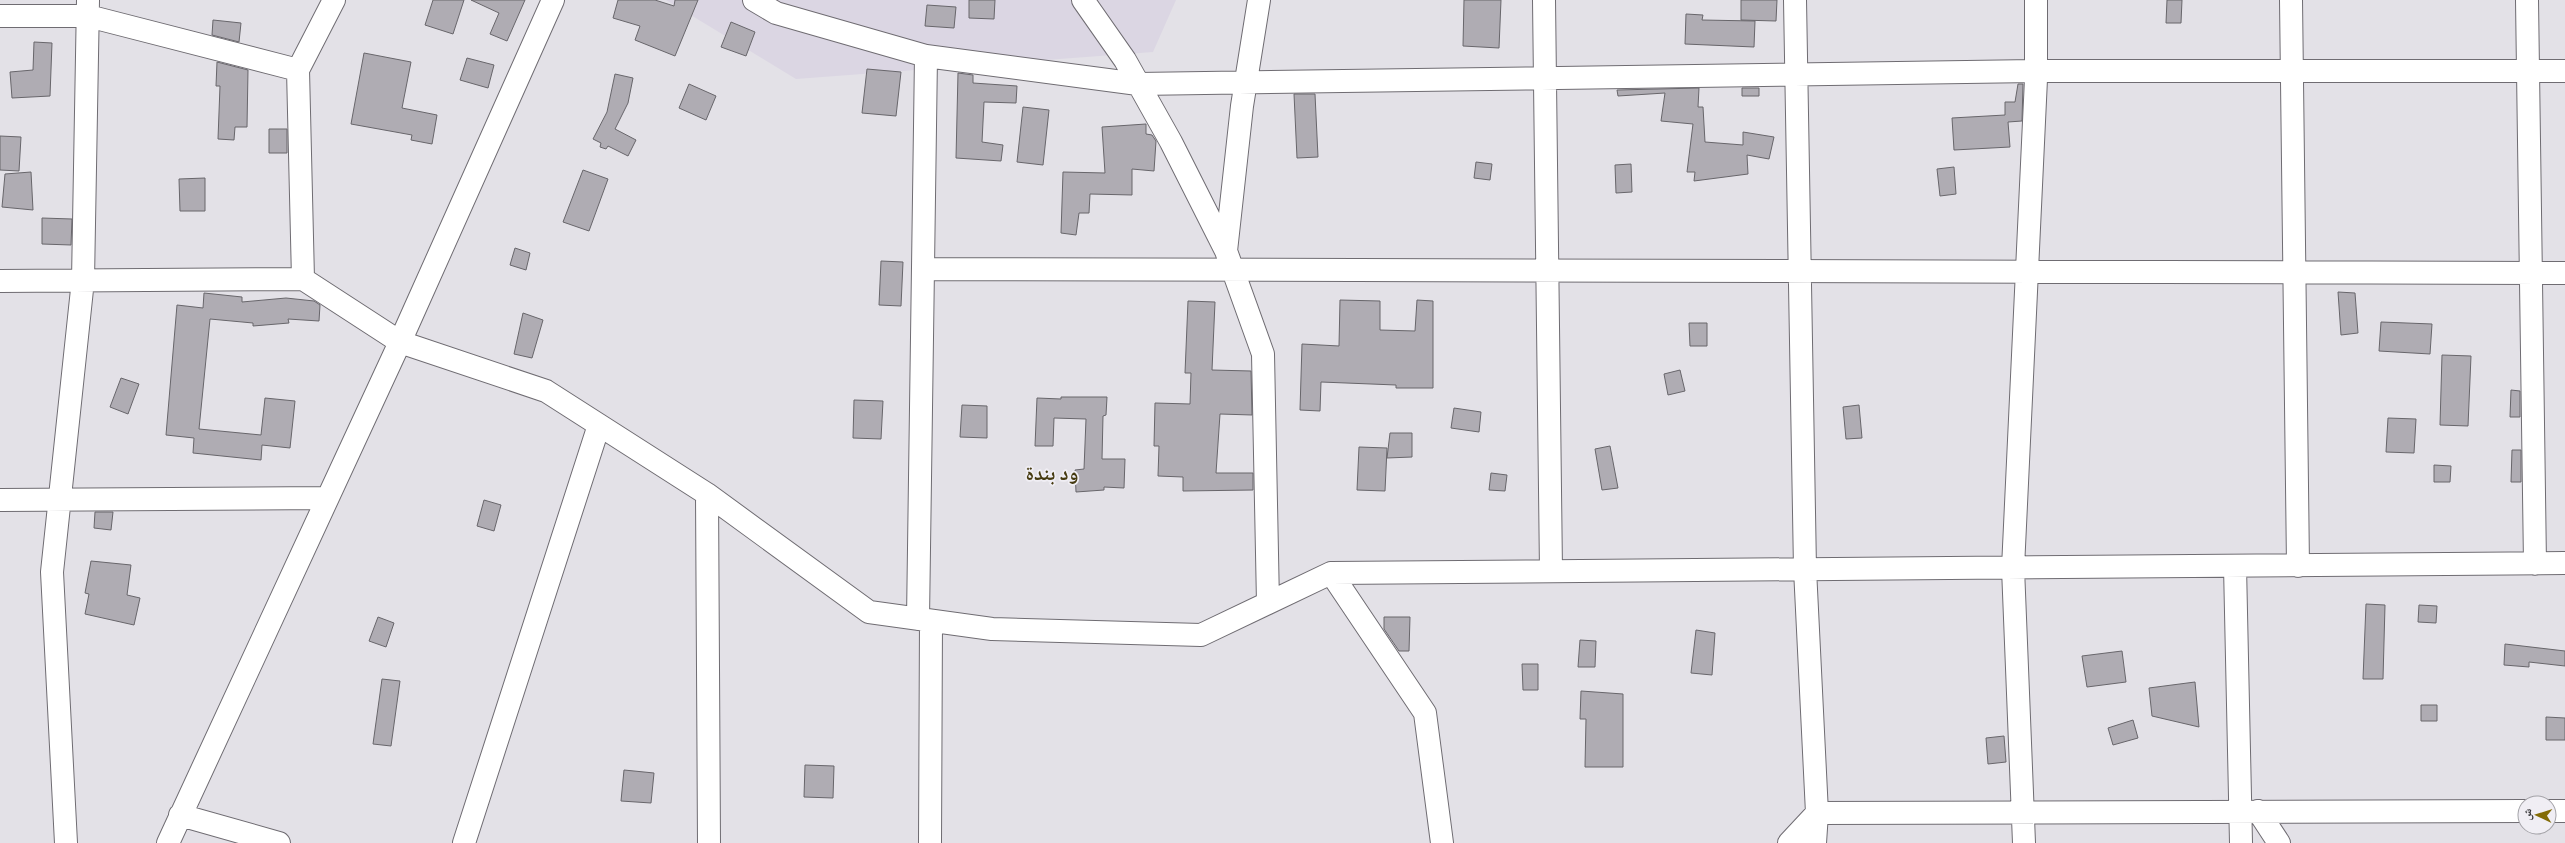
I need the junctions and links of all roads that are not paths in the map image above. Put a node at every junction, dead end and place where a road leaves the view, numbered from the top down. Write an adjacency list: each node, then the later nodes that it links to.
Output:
1 (334, 0): 14 (street)
2 (553, 0): 34 (street)
3 (754, 0): 13 (street)
4 (1083, 0): 22 (street)
5 (1259, 0): 21 (street)
6 (1544, 0): 20 (street)
7 (1795, 0): 19 (street)
8 (2036, 0): 15 (street)
9 (2291, 0): 16 (street)
10 (2527, 0): 17 (street)
11 (88, 8): 12 (street); 14 (street); 32 (street)
12 (0, 16)
13 (926, 56): 22 (street); 24 (street)
14 (298, 70): 31 (street)
15 (2036, 71): 16 (street); 19 (street); 27 (street)
16 (2292, 71): 17 (street); 28 (street)
17 (2528, 71): 18 (street); 29 (street)
18 (2565, 71)
19 (1796, 74): 20 (street); 26 (street)
20 (1545, 78): 21 (street); 25 (street)
21 (1246, 83): 22 (street); 23 (street)
22 (1138, 84): 23 (street)
23 (1230, 260): 24 (street); 25 (street); 48 (street)
24 (923, 269): 49 (street)
25 (1547, 271): 26 (street); 46 (street)
26 (1800, 271): 27 (street); 45 (street)
27 (2027, 272): 28 (street); 44 (street)
28 (2295, 272): 29 (street); 43 (street)
29 (2531, 273): 30 (street); 41 (street)
30 (2565, 273)
31 (303, 278): 32 (street); 34 (street)
32 (83, 280): 33 (street); 38 (street)
33 (0, 281)
34 (400, 342): 35 (street); 37 (street)
35 (599, 425): 36 (street); 58 (street)
36 (707, 494): 49 (street); 59 (street)
37 (327, 498): 38 (street); 54 (street)
38 (60, 499): 39 (street); 55 (street)
39 (0, 500)
40 (2565, 563): 41 (street)
41 (2535, 564): 43 (street)
42 (2235, 566): 43 (street); 44 (street); 51 (street)
43 (2298, 566)
44 (2013, 568): 45 (street); 50 (street)
45 (1805, 569): 46 (street); 53 (street)
46 (1551, 572): 47 (street)
47 (1331, 573): 48 (street); 61 (street)
48 (1268, 603): 49 (street)
49 (925, 620): 60 (street)
50 (2023, 811): 51 (street); 53 (street); 64 (street)
51 (2249, 811): 52 (street); 65 (street); 66 (street)
52 (2517, 811)
53 (1817, 813): 62 (street); 63 (street)
54 (180, 816): 56 (street); 57 (street)
55 (66, 843)
56 (168, 843)
57 (278, 843)
58 (464, 843)
59 (709, 843)
60 (930, 843)
61 (1442, 843)
62 (1789, 843)
63 (1816, 843)
64 (2024, 843)
65 (2241, 843)
66 (2279, 843)

